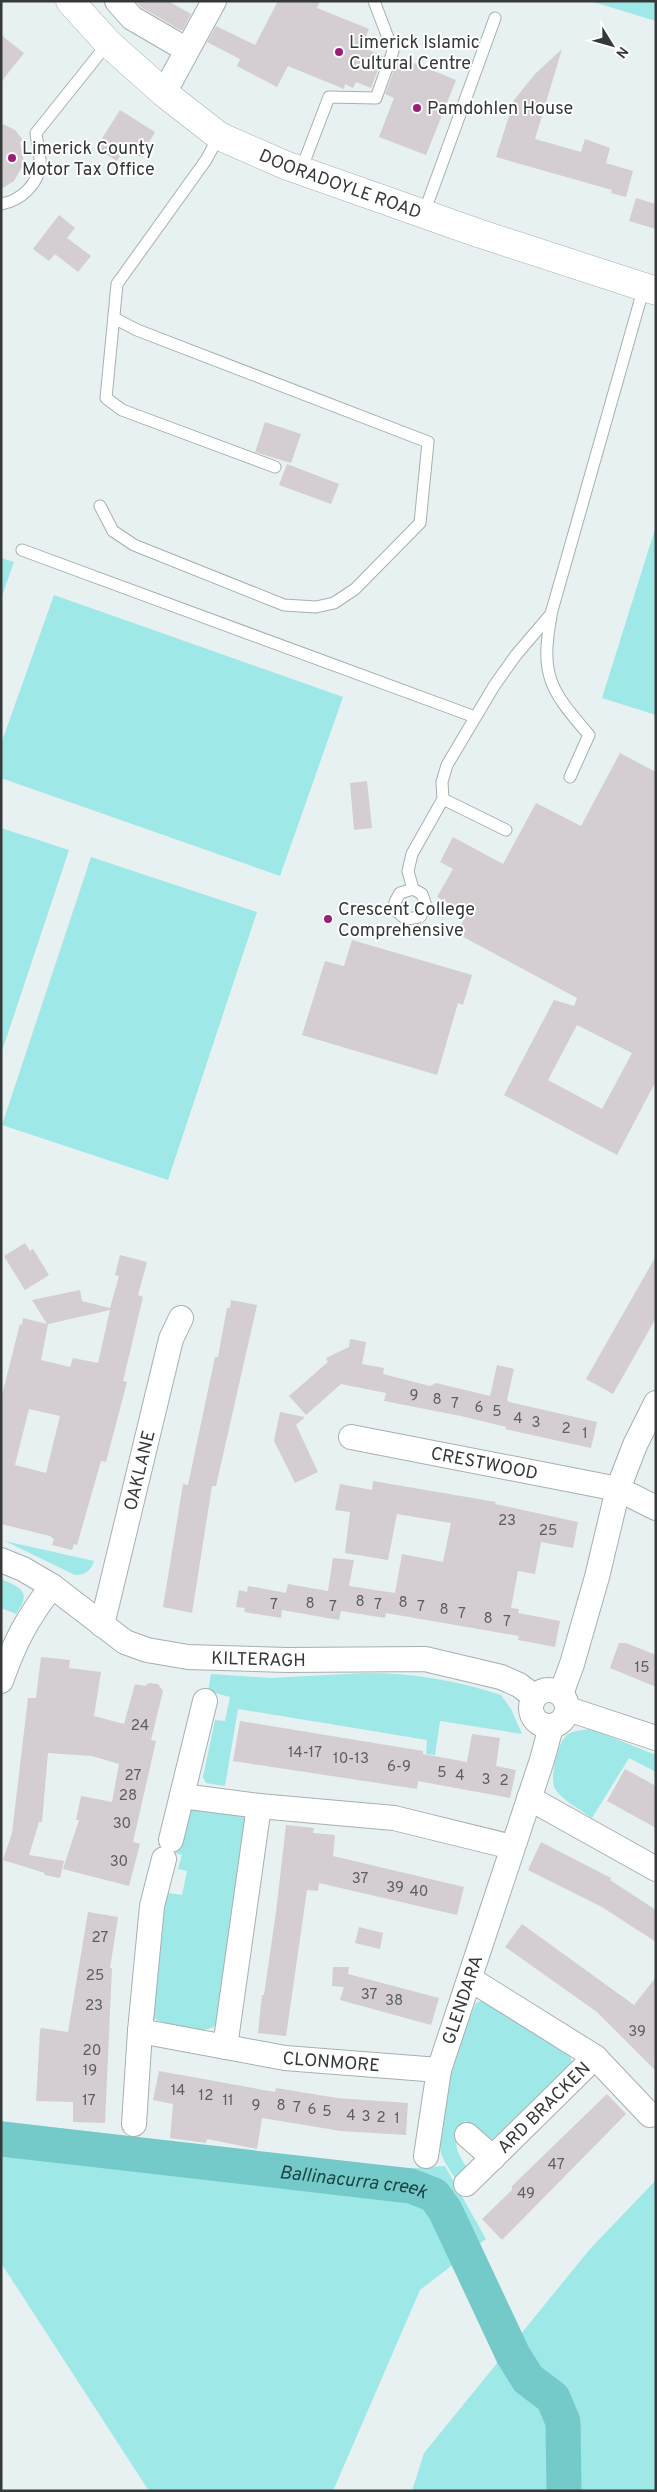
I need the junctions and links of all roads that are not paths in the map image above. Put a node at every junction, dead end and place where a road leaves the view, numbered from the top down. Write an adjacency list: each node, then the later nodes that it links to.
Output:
1 (70, 1): 6 (main road, DOORADOYLE ROAD)
2 (117, 1): 7 (street)
3 (214, 1): 7 (street)
4 (374, 1): 10 (lane)
5 (495, 18): 12 (lane)
6 (108, 43): 8 (main road, DOORADOYLE ROAD); 11 (lane)
7 (187, 50): 8 (street)
8 (164, 93): 9 (main road, DOORADOYLE ROAD)
9 (219, 136): 10 (main road, DOORADOYLE ROAD); 14 (lane)
10 (301, 170): 12 (main road, DOORADOYLE ROAD)
11 (1, 204)
12 (424, 213): 13 (main road, DOORADOYLE ROAD)
13 (650, 289): 18 (lane)
14 (114, 318): 15 (lane); 16 (lane)
15 (275, 467)
16 (100, 506)
17 (22, 550): 19 (lane)
18 (551, 614): 19 (lane); 20 (lane)
19 (475, 717): 21 (lane)
20 (570, 776)
21 (443, 799): 22 (lane); 23 (lane)
22 (506, 830)
23 (413, 889)
24 (181, 1318): 31 (street, OAKLANE)
25 (656, 1403): 27 (street)
26 (351, 1437): 27 (street, CRESTWOOD)
27 (618, 1489): 28 (street); 35 (street)
28 (656, 1508)
29 (1, 1560): 30 (street, KILTERAGH)
30 (52, 1586): 31 (street, KILTERAGH); 32 (street)
31 (102, 1625): 33 (street, KILTERAGH)
32 (1, 1680)
33 (535, 1697): 35 (street); 36 (street)
34 (205, 1701): 38 (street)
35 (564, 1701): 36 (street); 37 (street)
36 (551, 1727): 39 (street, GLENDARA)
37 (656, 1738)
38 (182, 1796): 40 (street); 44 (street)
39 (529, 1798): 41 (street, GLENDARA); 42 (street)
40 (260, 1806): 41 (street); 45 (street)
41 (512, 1847): 43 (street, GLENDARA)
42 (656, 1870)
43 (470, 1980): 46 (street, ARD BRACKEN); 47 (street, GLENDARA)
44 (140, 2031): 45 (street, CLONMORE); 49 (street)
45 (225, 2047): 47 (street, CLONMORE)
46 (595, 2057): 48 (street, ARD BRACKEN); 52 (street, ARD BRACKEN)
47 (439, 2070): 51 (street, GLENDARA)
48 (650, 2115)
49 (134, 2124)
50 (467, 2135): 52 (street, ARD BRACKEN)
51 (426, 2156)
52 (493, 2158): 53 (street, ARD BRACKEN)
53 (466, 2184)

